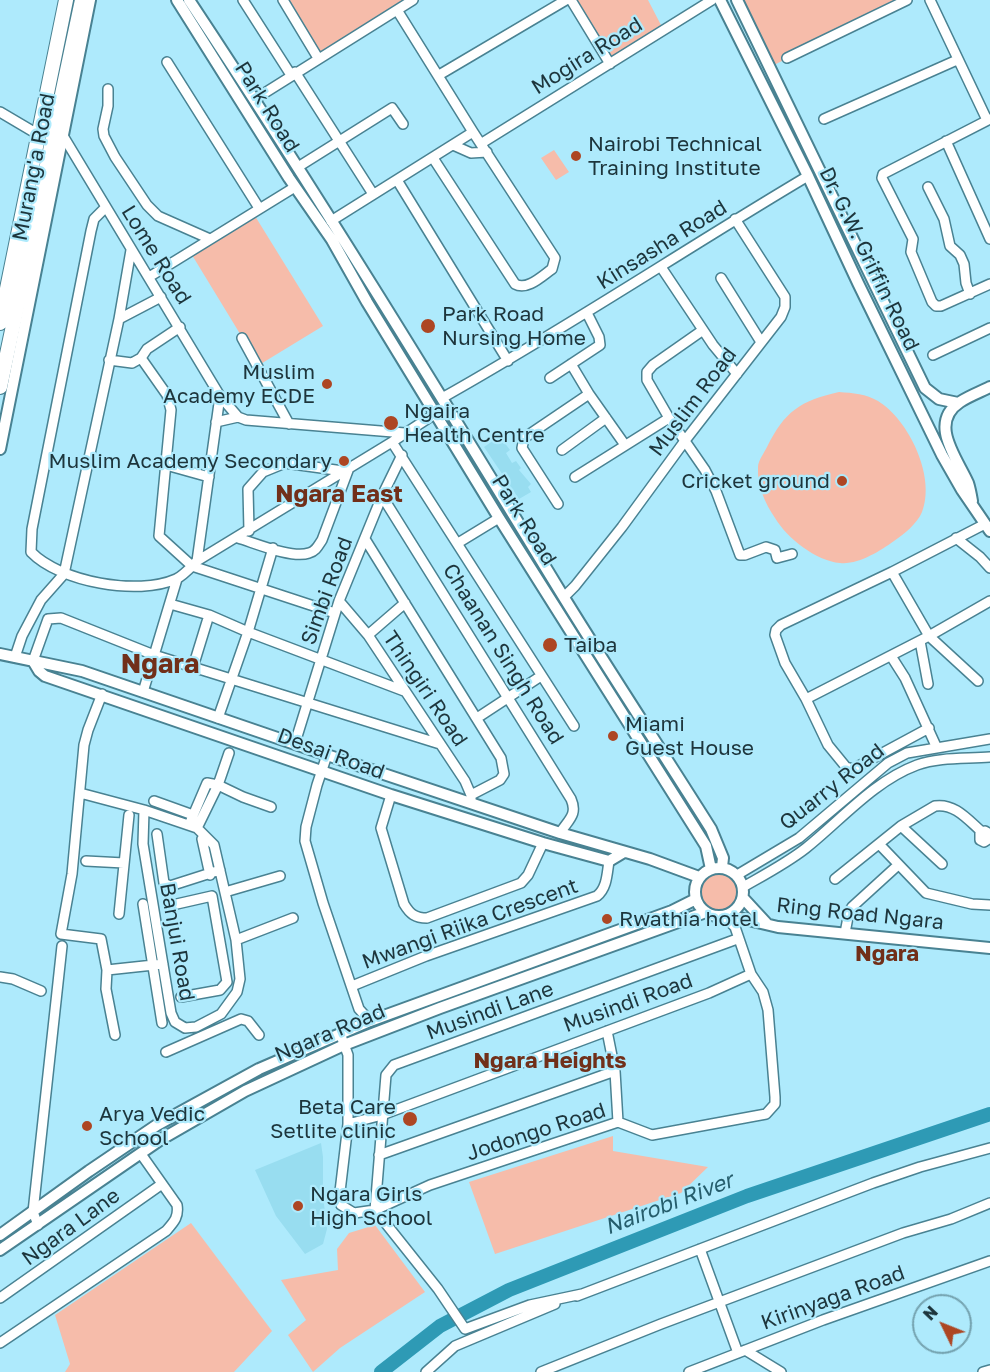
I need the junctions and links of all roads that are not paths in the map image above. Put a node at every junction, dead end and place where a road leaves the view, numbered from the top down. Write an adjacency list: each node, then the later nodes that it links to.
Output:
1 (66, 0): 32 (highway, Murang'a Road)
2 (82, 0): 74 (highway, Murang'a Road)
3 (90, 0): 31 (main road, Murang'a Road)
4 (177, 0): 42 (main road, Park Road)
5 (189, 0): 25 (main road, Park Road)
6 (243, 0): 22 (street)
7 (283, 0): 17 (street)
8 (413, 0): 16 (street)
9 (566, 0): 23 (street)
10 (571, 0): 21 (street)
11 (712, 0): 21 (street, Mogira Road)
12 (720, 0): 39 (main road, Dr. G.W. Griffin Road)
13 (737, 0): 79 (main road, Dr. G.W. Griffin Road)
14 (907, 0): 18 (street)
15 (930, 0): 19 (street)
16 (397, 10): 17 (street); 23 (street)
17 (318, 58): 22 (street)
18 (788, 58)
19 (957, 60): 27 (street); 28 (street)
20 (167, 62): 45 (street)
21 (609, 64): 36 (street, Mogira Road)
22 (293, 74): 25 (street); 34 (street)
23 (439, 75): 30 (street)
24 (108, 89): 48 (street)
25 (255, 99): 38 (main road, Park Road)
26 (0, 112): 32 (street)
27 (824, 119)
28 (989, 120): 33 (street)
29 (403, 124): 34 (street)
30 (473, 132): 35 (street); 36 (street)
31 (62, 133): 44 (street, Lome Road); 90 (main road, Murang'a Road)
32 (39, 135): 61 (highway, Murang'a Road)
33 (946, 141): 49 (street); 55 (street)
34 (339, 142): 38 (street); 43 (street)
35 (453, 145): 36 (street); 37 (street)
36 (484, 147): 37 (street)
37 (433, 158): 40 (street)
38 (298, 167): 47 (main road, Park Road)
39 (808, 176): 46 (street, Kinsasha Road); 99 (main road, Dr. G.W. Griffin Road)
40 (397, 180): 43 (street); 70 (street)
41 (928, 186): 55 (street)
42 (295, 187): 45 (street); 58 (main road, Park Road)
43 (373, 194): 47 (street)
44 (105, 208): 50 (street, Lome Road); 114 (street)
45 (260, 208): 48 (street)
46 (735, 219): 51 (street, Kinsasha Road); 66 (street, Muslim Road)
47 (331, 221): 57 (main road, Park Road)
48 (210, 238): 52 (street)
49 (990, 239)
50 (131, 249): 52 (street, Lome Road); 60 (street)
51 (661, 267): 59 (street, Kinsasha Road); 64 (street)
52 (149, 277): 56 (street, Lome Road)
53 (721, 278): 66 (street)
54 (990, 284): 55 (street)
55 (970, 294)
56 (161, 297): 60 (street); 62 (street, Lome Road)
57 (382, 302): 58 (street); 78 (main road, Park Road)
58 (371, 308): 80 (main road, Park Road)
59 (587, 313): 70 (street, Kinsasha Road); 71 (street)
60 (119, 319): 69 (street)
61 (0, 323)
62 (180, 327): 68 (street); 77 (street, Lome Road)
63 (990, 328): 67 (street)
64 (703, 330): 72 (street); 83 (street)
65 (242, 338): 85 (street)
66 (761, 342): 72 (street, Muslim Road)
67 (933, 355)
68 (141, 358): 69 (street); 93 (street)
69 (109, 360): 114 (street)
70 (508, 361): 78 (street, Kinsasha Road)
71 (572, 364): 73 (street); 76 (street)
72 (737, 374): 87 (street, Muslim Road)
73 (550, 378)
74 (0, 387)
75 (990, 387): 79 (main road)
76 (589, 394): 82 (street); 98 (street)
77 (220, 396): 81 (street, Lome Road); 84 (street)
78 (444, 402): 80 (street, Kinsasha Road); 107 (main road, Park Road)
79 (958, 403): 99 (main road)
80 (436, 413): 86 (street, Kinsasha Road); 100 (main road, Park Road)
81 (238, 417): 84 (street); 85 (street)
82 (606, 418): 89 (street); 91 (street)
83 (669, 418): 87 (street); 89 (street)
84 (216, 422): 95 (street)
85 (289, 424): 86 (street)
86 (405, 433): 88 (street, Kinsasha Road)
87 (685, 441): 110 (street); 117 (street, Muslim Road)
88 (392, 442): 92 (street); 94 (street, Kinsasha Road)
89 (625, 445): 96 (street)
90 (0, 449)
91 (562, 450)
92 (402, 455): 97 (street, Simbi Road); 106 (street)
93 (166, 465): 95 (street); 111 (street)
94 (346, 470): 102 (street, Kinsasha Road); 102 (street); 108 (street)
95 (209, 477): 111 (street)
96 (575, 477)
97 (382, 496): 105 (street, Simbi Road); 146 (street, Chaanan Singh Road)
98 (558, 504)
99 (973, 504): 101 (main road, Dr. G.W. Griffin Road)
100 (499, 518): 106 (street); 109 (main road, Park Road)
101 (988, 528): 104 (street)
102 (249, 531): 103 (street, Kinsasha Road)
103 (238, 538): 108 (street); 111 (street, Kinsasha Road)
104 (956, 538): 112 (street); 113 (street)
105 (365, 539): 118 (street, Simbi Road); 120 (street)
106 (458, 543): 137 (street)
107 (534, 547): 109 (street); 117 (main road, Park Road)
108 (273, 548): 116 (street)
109 (522, 553): 131 (main road, Park Road)
110 (792, 554)
111 (194, 563): 115 (street, Kinsasha Road); 116 (street)
112 (990, 568)
113 (892, 572): 126 (street); 147 (street)
114 (64, 574): 115 (street); 133 (street)
115 (177, 579): 121 (street)
116 (261, 589): 122 (street); 124 (street)
117 (564, 597): 128 (main road, Park Road)
118 (339, 601): 122 (street, Simbi Road); 125 (street, Thingiri Road)
119 (990, 601): 126 (street)
120 (405, 603): 125 (street); 150 (street)
121 (170, 604): 123 (street); 130 (street)
122 (335, 613): 134 (street, Simbi Road)
123 (209, 615): 124 (street); 136 (street)
124 (248, 632): 134 (street); 138 (street)
125 (368, 635): 142 (street, Thingiri Road)
126 (929, 636): 127 (street); 139 (street)
127 (920, 641): 132 (street); 140 (street)
128 (597, 649): 131 (street); 141 (main road, Park Road)
129 (0, 654): 133 (main road, Desai Road)
130 (154, 655): 135 (street); 136 (street); 143 (street)
131 (586, 656): 145 (main road, Park Road)
132 (891, 656): 147 (street); 152 (street)
133 (15, 657): 135 (main road, Desai Road)
134 (321, 660): 142 (street); 148 (street, Simbi Road)
135 (33, 661): 143 (main road, Desai Road); 144 (main road, Desai Road)
136 (193, 667): 138 (street)
137 (542, 675): 146 (street); 151 (street)
138 (232, 679): 148 (street); 149 (street)
139 (978, 681)
140 (928, 684)
141 (622, 688): 145 (street); 190 (main road, Park Road)
142 (404, 691): 155 (street, Thingiri Road)
143 (143, 692): 149 (main road, Desai Road)
144 (102, 694): 160 (main road, Desai Road); 164 (street)
145 (611, 695): 190 (main road, Park Road)
146 (509, 697): 150 (street); 176 (street, Chaanan Singh Road)
147 (806, 699): 152 (street)
148 (308, 702): 154 (street, Simbi Road); 155 (street)
149 (218, 718): 154 (main road, Desai Road)
150 (477, 718): 167 (street)
151 (574, 726)
152 (929, 728): 156 (street)
153 (989, 740): 156 (street, Quarry Road)
154 (295, 743): 158 (main road, Desai Road)
155 (440, 744): 167 (street, Thingiri Road)
156 (936, 746): 193 (street, Quarry Road)
157 (229, 753): 161 (street)
158 (327, 755): 160 (street); 162 (main road, Desai Road)
159 (990, 757): 198 (street, Quarry Road)
160 (321, 770): 165 (main road, Desai Road); 223 (street)
161 (218, 785): 163 (street); 166 (street); 170 (street)
162 (418, 786): 167 (main road, Desai Road); 169 (main road)
163 (203, 792): 166 (street); 173 (street)
164 (80, 793): 171 (street); 219 (street)
165 (391, 795): 169 (main road, Desai Road); 180 (street, Mwangi Riika Crescent)
166 (213, 796): 175 (street)
167 (471, 799): 176 (main road, Desai Road)
168 (154, 801): 173 (street)
169 (412, 802): 180 (main road, Desai Road)
170 (271, 807)
171 (144, 810): 175 (street); 182 (street, Banjui Road)
172 (129, 815): 181 (street)
173 (193, 815): 175 (street)
174 (901, 826): 178 (street); 183 (street); 188 (street)
175 (193, 827): 191 (street, Banjui Road)
176 (560, 833): 184 (main road, Desai Road)
177 (157, 834): 192 (street)
178 (987, 835)
179 (202, 839): 192 (street)
180 (543, 843): 186 (main road, Desai Road)
181 (126, 844): 182 (street); 187 (street)
182 (143, 844): 217 (street, Banjui Road)
183 (879, 844): 189 (street); 196 (street)
184 (624, 852): 186 (main road); 195 (main road, Desai Road)
185 (86, 861): 187 (street)
186 (609, 861): 223 (street, Mwangi Riika Crescent)
187 (124, 863): 204 (street)
188 (942, 864)
189 (897, 866): 201 (street); 212 (street)
190 (716, 868): 193 (main road); 195 (main road)
191 (220, 870): 192 (street); 197 (street, Banjui Road)
192 (210, 875)
193 (737, 875): 198 (main road)
194 (280, 876): 197 (street)
195 (699, 877): 199 (main road)
196 (835, 879)
197 (225, 892): 209 (street, Banjui Road)
198 (743, 892): 205 (main road); 208 (main road)
199 (696, 899): 203 (main road); 222 (main road, Ngara Road)
200 (143, 904): 218 (street)
201 (990, 905)
202 (168, 906): 211 (street)
203 (706, 912): 205 (main road); 224 (main road, Ngara Road)
204 (119, 914)
205 (725, 915): 207 (main road, Ring Road Ngara); 210 (street)
206 (293, 918): 213 (street)
207 (746, 919): 208 (main road, Ring Road Ngara); 210 (street)
208 (767, 924): 212 (main road, Ring Road Ngara)
209 (232, 925): 211 (street); 213 (street, Banjui Road)
210 (734, 926): 214 (street, Jodongo Road)
211 (217, 927): 226 (street)
212 (845, 933): 216 (main road, Ring Road Ngara)
213 (236, 939): 228 (street, Banjui Road)
214 (737, 939): 220 (street, Jodongo Road); 240 (street, Musindi Lane)
215 (62, 946): 249 (street)
216 (990, 948)
217 (163, 964): 218 (street); 228 (street, Banjui Road)
218 (152, 965): 219 (street); 230 (street)
219 (107, 970): 235 (street)
220 (751, 974): 233 (street, Musindi Road); 241 (street, Jodongo Road)
221 (0, 977): 225 (street)
222 (484, 979): 224 (main road); 229 (main road, Ngara Road)
223 (352, 986): 227 (street)
224 (489, 990): 237 (main road, Ngara Road)
225 (41, 991)
226 (181, 997)
227 (359, 1009): 229 (street); 231 (street)
228 (213, 1018): 232 (street)
229 (370, 1022): 231 (main road, Ngara Road)
230 (162, 1023)
231 (355, 1027): 234 (main road, Ngara Road)
232 (219, 1029): 236 (street); 238 (street)
233 (608, 1030): 239 (street); 240 (street, Musindi Road)
234 (340, 1033): 237 (street, Jodongo Road); 249 (main road, Ngara Road)
235 (115, 1035)
236 (259, 1035)
237 (344, 1045): 242 (street, Jodongo Road); 244 (main road, Ngara Road)
238 (166, 1053)
239 (615, 1071): 241 (street); 245 (street)
240 (382, 1115): 242 (street, Musindi Road); 245 (street, Musindi Lane)
241 (618, 1122): 248 (street, Jodongo Road)
242 (348, 1124): 248 (street, Jodongo Road)
243 (990, 1148): 252 (street)
244 (141, 1154): 246 (street); 250 (main road, Ngara Road)
245 (379, 1155): 248 (street, Musindi Lane)
246 (162, 1184): 256 (street, Ngara Lane); 258 (street)
247 (990, 1203): 257 (street)
248 (375, 1210): 255 (street)
249 (33, 1212): 250 (street); 251 (main road, Ngara Road)
250 (38, 1225): 253 (main road, Ngara Road)
251 (0, 1235)
252 (700, 1249): 255 (street); 257 (street)
253 (0, 1250)
254 (990, 1261): 259 (street, Kirinyaga Road)
255 (582, 1294): 262 (street)
256 (0, 1298)
257 (720, 1302): 259 (street); 263 (street)
258 (0, 1343)
259 (742, 1352): 260 (street); 264 (street, Kirinyaga Road)
260 (774, 1370)
261 (990, 1370): 265 (street)
262 (426, 1372)
263 (541, 1372)
264 (689, 1372)
265 (982, 1372)

